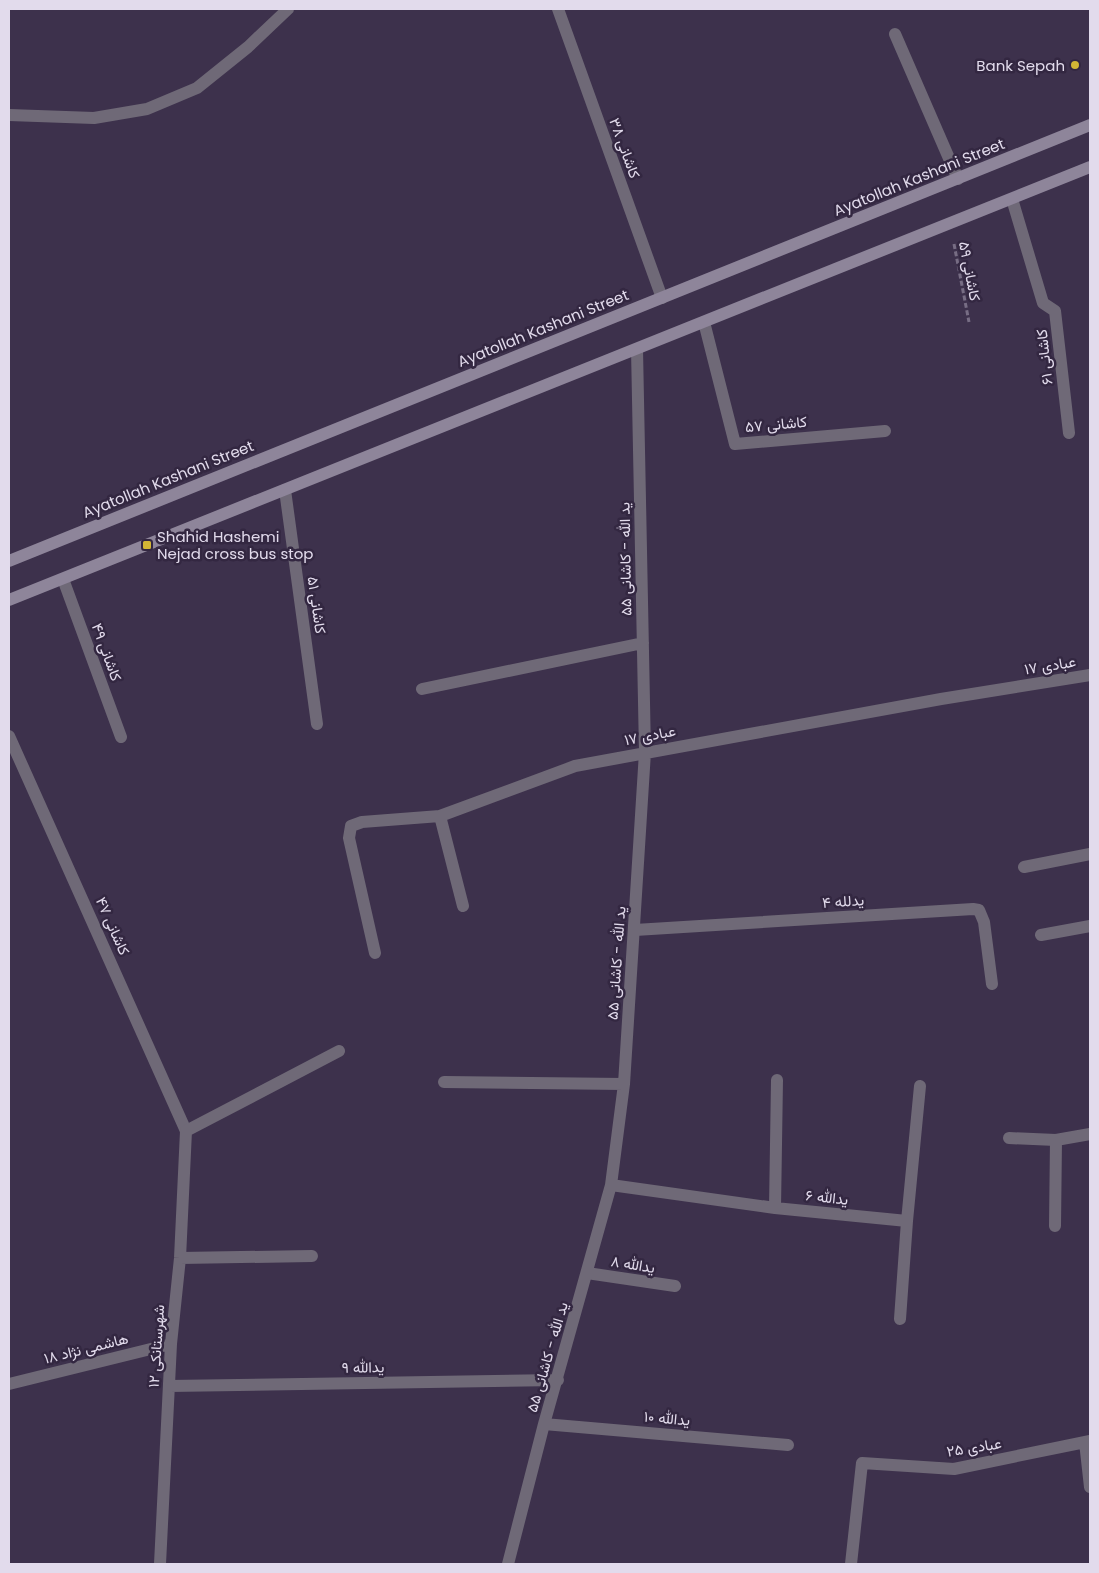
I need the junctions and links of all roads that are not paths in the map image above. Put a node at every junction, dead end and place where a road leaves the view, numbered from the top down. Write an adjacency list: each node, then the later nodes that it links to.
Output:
1 (288, 9): 4 (street)
2 (558, 9): 9 (street, کاشانی ۳۸)
3 (895, 34): 7 (street)
4 (9, 115)
5 (1090, 125): 7 (main road, Ayatollah Kashani Street)
6 (1090, 167): 8 (main road)
7 (958, 179): 9 (main road, Ayatollah Kashani Street)
8 (1012, 199): 10 (main road); 13 (street, کاشانی ۶۱)
9 (662, 298): 15 (main road, Ayatollah Kashani Street)
10 (704, 322): 11 (main road); 12 (street, کاشانی ۵۷)
11 (637, 349): 14 (main road); 18 (street, ید الله - کاشانی ۵۵)
12 (885, 431)
13 (1068, 433)
14 (285, 490): 16 (main road); 21 (street, کاشانی ۵۱)
15 (9, 561)
16 (63, 579): 17 (main road); 23 (street, کاشانی ۴۹)
17 (9, 600)
18 (643, 643): 20 (street); 24 (street, ید الله - کاشانی ۵۵)
19 (1090, 675): 24 (street, عبادی ۱۷)
20 (422, 689)
21 (317, 724)
22 (9, 736): 39 (street, کاشانی ۴۷)
23 (121, 737)
24 (645, 752): 25 (street, عبادی ۱۷); 30 (street, ید الله - کاشانی ۵۵)
25 (440, 816): 28 (street); 32 (street, عبادی ۱۷)
26 (1090, 854): 27 (street)
27 (1024, 867)
28 (463, 906)
29 (1090, 926): 31 (street)
30 (635, 930): 33 (street, یدلله ۴); 37 (street, ید الله - کاشانی ۵۵)
31 (1041, 936)
32 (375, 953)
33 (992, 984)
34 (339, 1051): 39 (street)
35 (776, 1080): 44 (street)
36 (444, 1082): 37 (street)
37 (624, 1084): 43 (street, ید الله - کاشانی ۵۵)
38 (920, 1086): 45 (street)
39 (186, 1131): 48 (street, شهرستانکی ۱۲)
40 (1090, 1134): 42 (street)
41 (1009, 1138): 42 (street)
42 (1056, 1140): 46 (street)
43 (611, 1185): 44 (street, یدالله ۶); 49 (street, ید الله - کاشانی ۵۵)
44 (775, 1208): 45 (street, یدالله ۶)
45 (907, 1221): 51 (street)
46 (1055, 1226)
47 (312, 1256): 48 (street)
48 (180, 1258): 52 (street, شهرستانکی ۱۲)
49 (587, 1273): 50 (street, یدالله ۸); 53 (street, ید الله - کاشانی ۵۵)
50 (675, 1286)
51 (900, 1319)
52 (170, 1344): 54 (street, هاشمی نژاد ۱۸); 55 (street, شهرستانکی ۱۲)
53 (558, 1380): 55 (street, یدالله ۹); 56 (street, ید الله - کاشانی ۵۵)
54 (9, 1384)
55 (169, 1386): 60 (street, شهرستانکی ۱۲)
56 (544, 1424): 58 (street, یدالله ۱۰); 61 (street, ید الله - کاشانی ۵۵)
57 (1088, 1442): 59 (street); 62 (street, عبادی ۲۵)
58 (788, 1445)
59 (1090, 1487)
60 (160, 1564)
61 (508, 1564)
62 (851, 1564)

